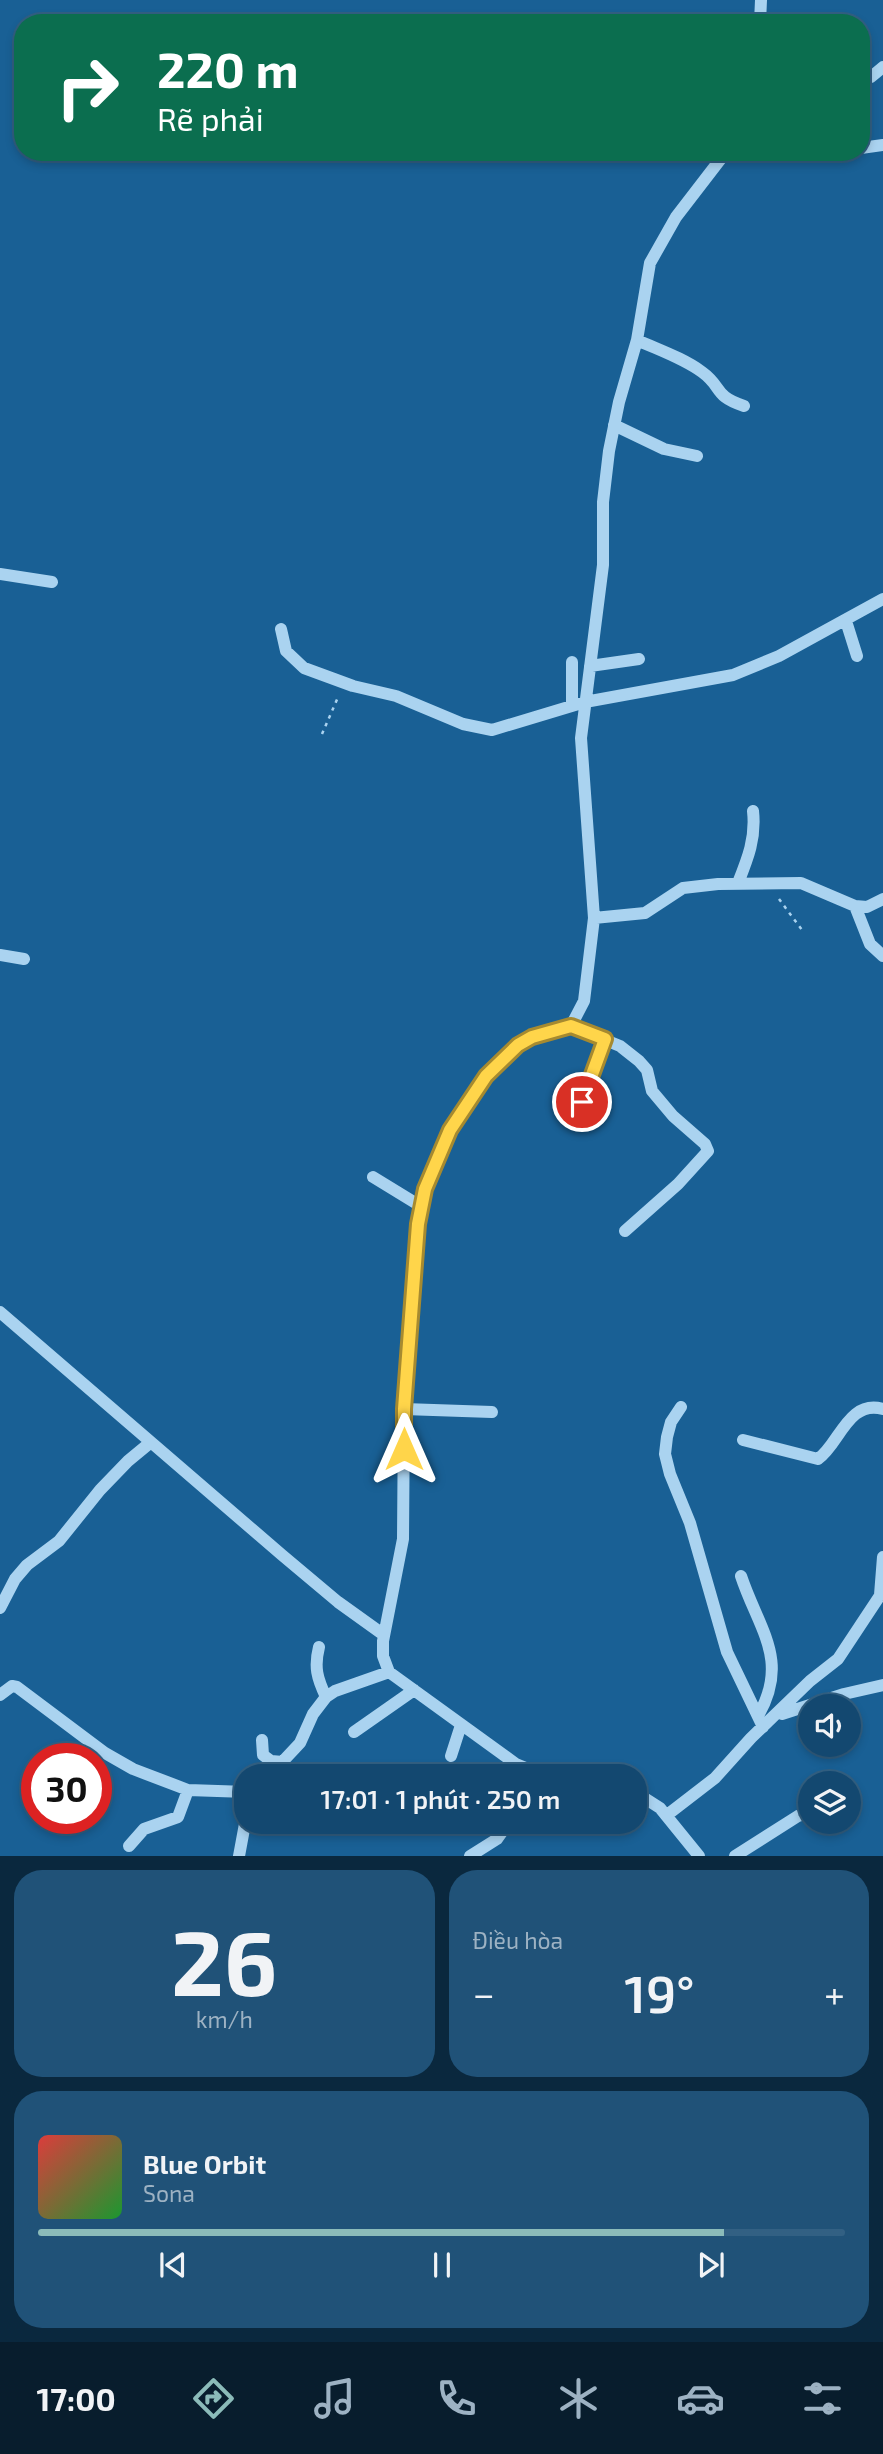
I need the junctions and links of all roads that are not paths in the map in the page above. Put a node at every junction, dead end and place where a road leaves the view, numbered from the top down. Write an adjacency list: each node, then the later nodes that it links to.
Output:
1 (719, 161): 2 (street)
2 (637, 340): 3 (street); 4 (street)
3 (744, 406)
4 (614, 425): 5 (street); 14 (street)
5 (698, 456)
6 (0, 574): 7 (street)
7 (52, 582)
8 (883, 599): 9 (street)
9 (846, 621): 11 (street); 15 (street)
10 (281, 629): 15 (street)
11 (857, 656)
12 (639, 659): 14 (street)
13 (572, 662): 15 (street)
14 (590, 666): 15 (street)
15 (579, 704): 20 (street)
16 (754, 811): 17 (street)
17 (738, 883): 19 (street); 20 (street)
18 (883, 899): 19 (street)
19 (855, 906): 22 (street)
20 (594, 918): 24 (street)
21 (0, 955): 23 (street)
22 (883, 956)
23 (24, 959)
24 (571, 1026): 25 (street); 28 (street)
25 (605, 1039): 26 (street); 29 (street)
26 (582, 1102)
27 (373, 1177): 28 (street)
28 (422, 1207): 32 (street)
29 (625, 1231)
30 (0, 1311): 36 (street)
31 (681, 1407): 49 (street)
32 (404, 1409): 34 (street); 41 (street)
33 (883, 1409): 35 (street)
34 (492, 1412)
35 (743, 1440)
36 (151, 1442): 40 (street); 41 (street)
37 (883, 1557): 39 (street)
38 (741, 1576): 49 (street)
39 (881, 1593): 48 (street)
40 (0, 1608)
41 (384, 1635): 43 (street)
42 (319, 1647): 47 (street)
43 (389, 1672): 45 (street); 47 (street)
44 (883, 1685): 48 (street)
45 (414, 1690): 50 (street); 51 (street)
46 (0, 1695): 56 (street)
47 (326, 1697): 54 (street)
48 (778, 1715): 49 (street)
49 (761, 1722): 59 (street)
50 (461, 1725): 53 (street); 55 (street)
51 (354, 1732)
52 (262, 1740): 54 (street)
53 (451, 1756)
54 (283, 1762)
55 (510, 1764)
56 (188, 1790): 57 (street); 63 (street)
57 (234, 1792)
58 (647, 1798): 59 (street)
59 (667, 1815): 66 (street)
60 (798, 1816): 67 (street)
61 (243, 1834): 64 (street)
62 (501, 1834): 65 (street)
63 (129, 1846)
64 (239, 1856)
65 (470, 1856)
66 (699, 1856)
67 (735, 1856)

